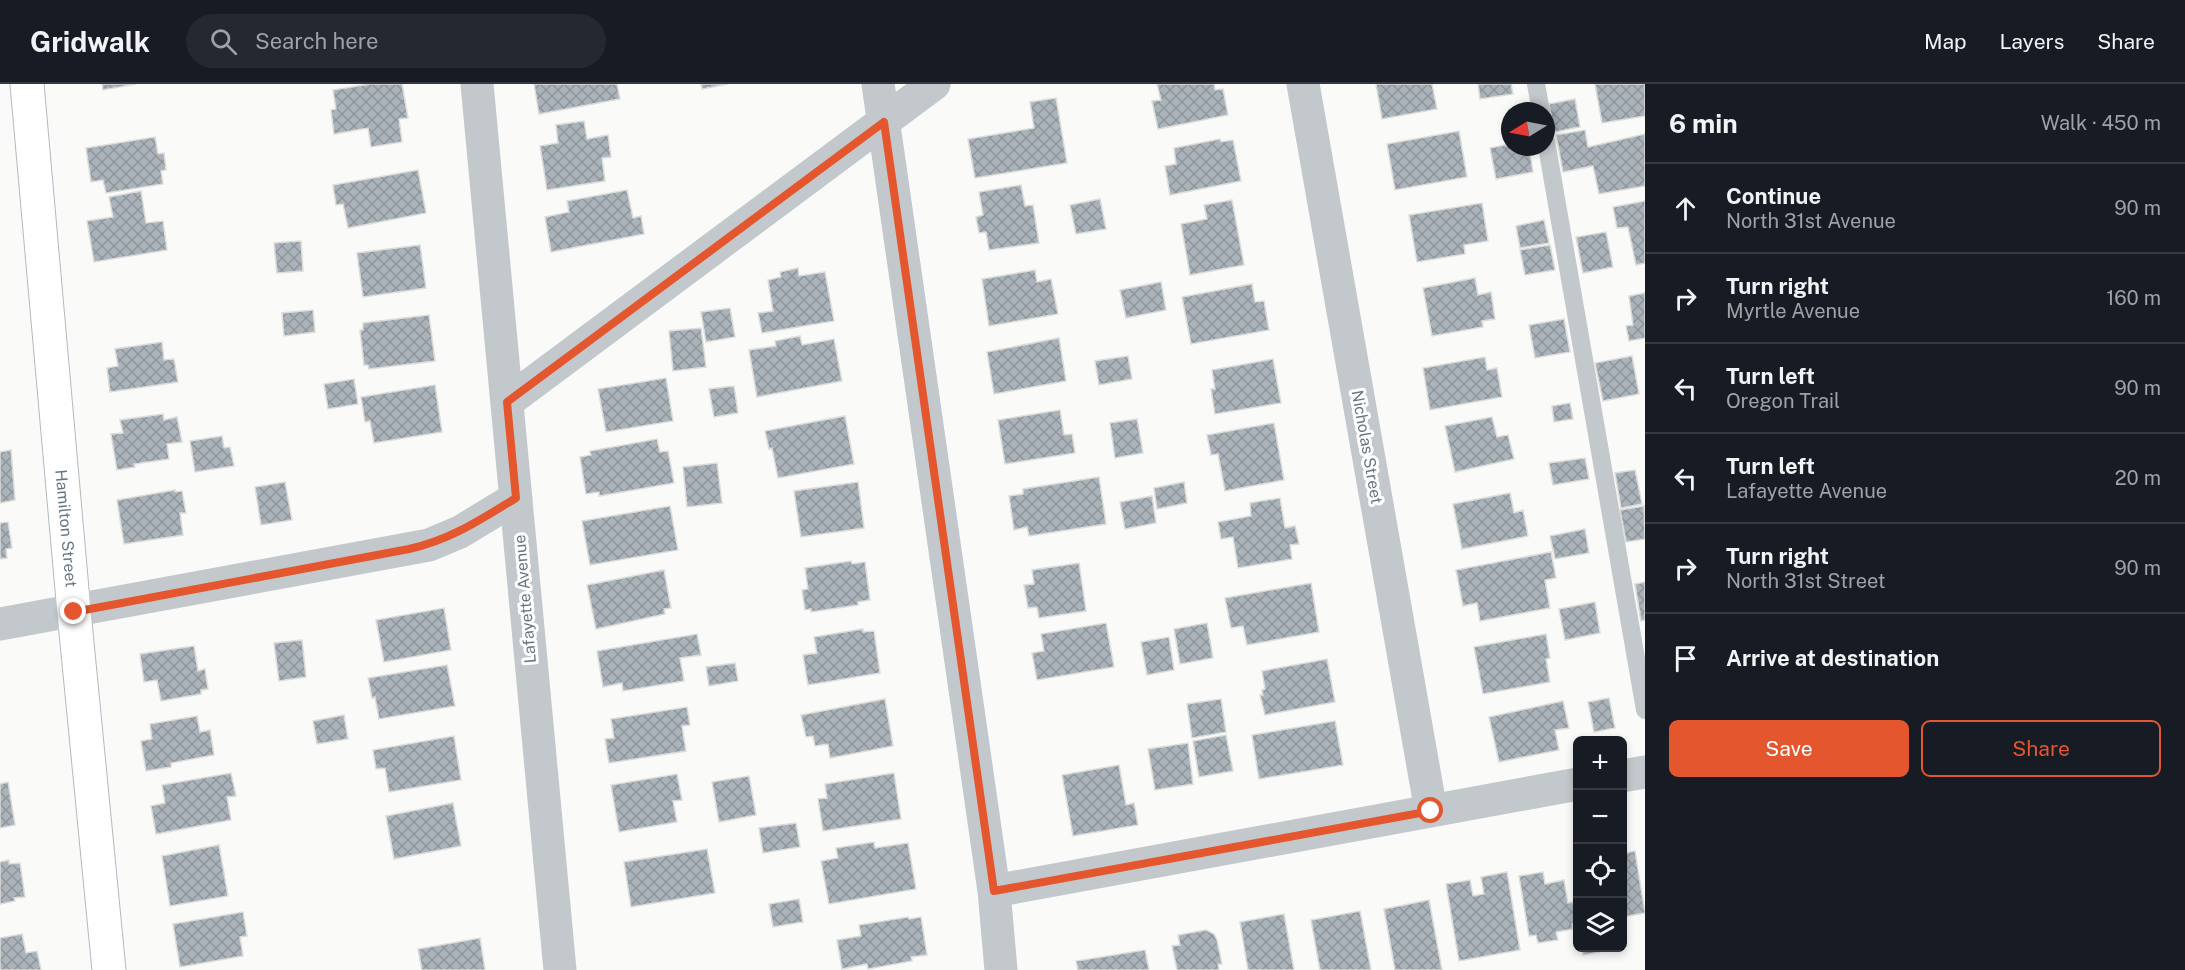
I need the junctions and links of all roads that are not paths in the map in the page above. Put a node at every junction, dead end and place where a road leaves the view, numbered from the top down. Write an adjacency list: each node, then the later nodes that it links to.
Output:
1 (27, 84): 12 (main road, Hamilton Street)
2 (477, 84): 10 (street, Lafayette Avenue)
3 (878, 84): 8 (street)
4 (934, 84): 8 (street)
5 (1303, 84): 18 (street, Nicholas Street)
6 (1536, 84): 7 (lane)
7 (1539, 102)
8 (884, 122): 10 (street); 19 (street)
9 (1549, 156): 14 (lane)
10 (507, 402): 11 (street, Lafayette Avenue)
11 (516, 498): 12 (street); 21 (street, Lafayette Avenue)
12 (74, 612): 13 (street); 20 (main road, Hamilton Street)
13 (0, 624)
14 (1645, 710)
15 (1645, 772): 16 (street)
16 (1627, 775)
17 (1573, 785): 18 (street)
18 (1431, 811): 19 (street)
19 (994, 891): 22 (street)
20 (109, 970)
21 (560, 970)
22 (1000, 970)

